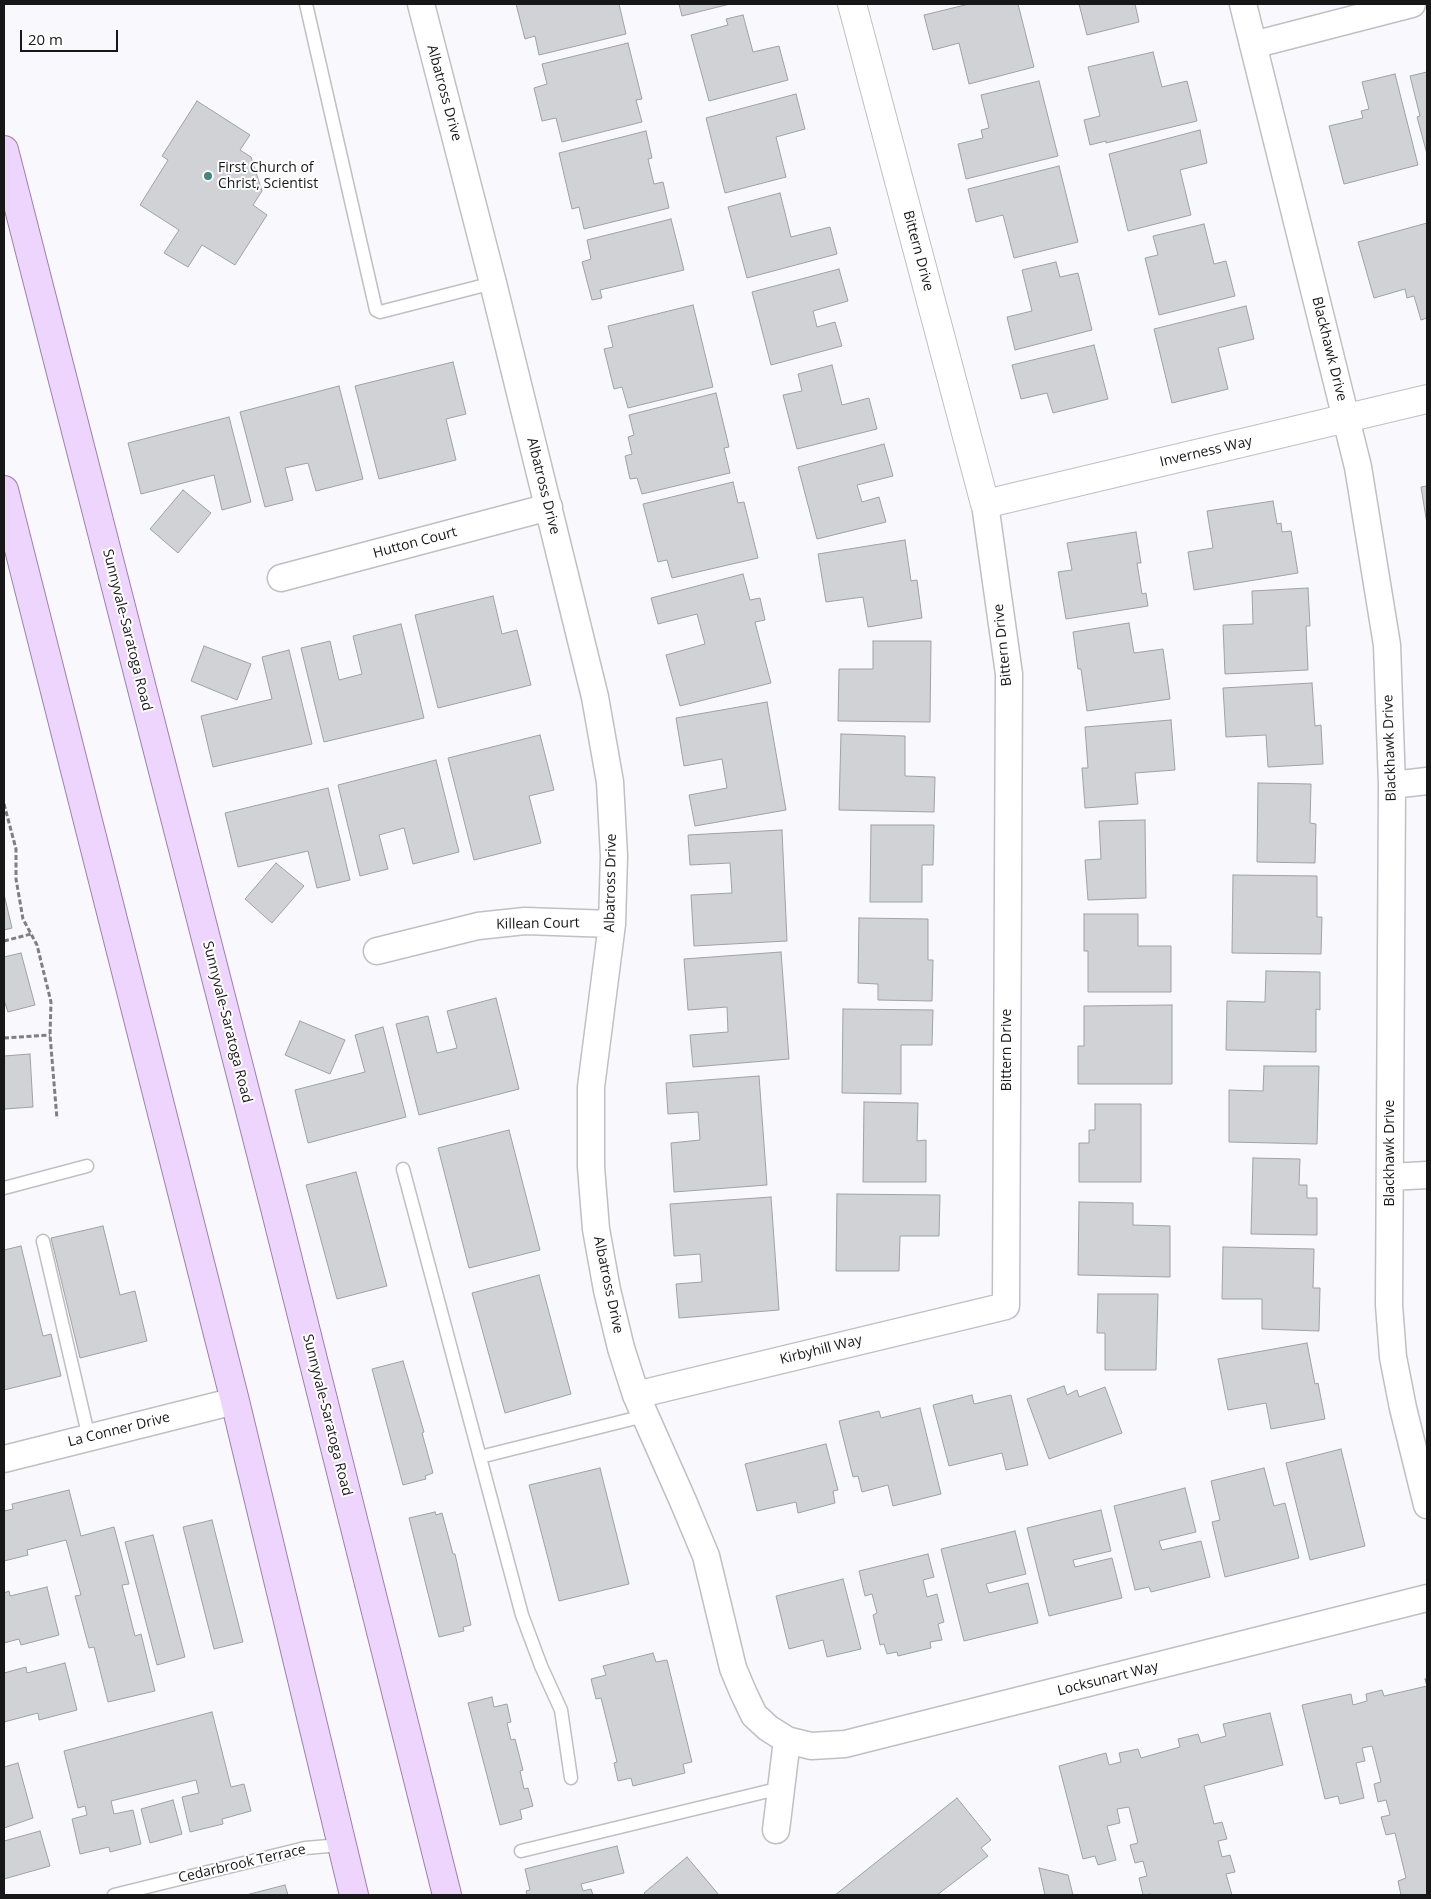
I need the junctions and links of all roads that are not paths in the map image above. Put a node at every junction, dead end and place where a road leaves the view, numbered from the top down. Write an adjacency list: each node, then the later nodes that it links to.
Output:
1 (306, 4): 8 (lane)
2 (420, 4): 8 (street, Albatross Drive)
3 (852, 4): 12 (street, Bittern Drive)
4 (1243, 4): 6 (street, Blackhawk Drive)
5 (1412, 4): 6 (street)
6 (1253, 45): 10 (street, Blackhawk Drive)
7 (4, 150): 42 (main road, Sunnyvale-Saratoga Road)
8 (493, 283): 13 (street, Albatross Drive)
9 (1427, 399): 10 (street, Inverness Way)
10 (1347, 419): 12 (street, Inverness Way); 16 (street, Blackhawk Drive)
11 (4, 490): 26 (main road)
12 (985, 504): 25 (street, Bittern Drive)
13 (549, 508): 14 (street, Hutton Court); 17 (street, Albatross Drive)
14 (281, 578)
15 (1427, 781): 16 (street)
16 (1392, 785): 22 (street, Blackhawk Drive)
17 (612, 924): 18 (street, Killean Court); 27 (street, Albatross Drive)
18 (377, 950)
19 (87, 1166): 23 (lane)
20 (403, 1169): 29 (lane)
21 (1427, 1175): 22 (street)
22 (1390, 1177): 31 (street, Blackhawk Drive)
23 (4, 1188)
24 (43, 1242): 28 (lane)
25 (1006, 1306): 27 (street, Kirbyhill Way)
26 (235, 1401): 28 (street, La Conner Drive); 37 (main road)
27 (640, 1405): 29 (lane); 33 (street, Albatross Drive)
28 (89, 1438): 30 (street, La Conner Drive)
29 (480, 1457): 34 (lane)
30 (4, 1459)
31 (1427, 1505)
32 (1427, 1598): 33 (street, Locksunart Way)
33 (787, 1740): 35 (street)
34 (571, 1778)
35 (781, 1788): 36 (street); 38 (lane)
36 (776, 1830)
37 (341, 1845): 39 (lane, Cedarbrook Terrace); 41 (main road)
38 (521, 1851)
39 (131, 1893): 40 (lane, Cedarbrook Terrace)
40 (114, 1895)
41 (354, 1895)
42 (447, 1895)

